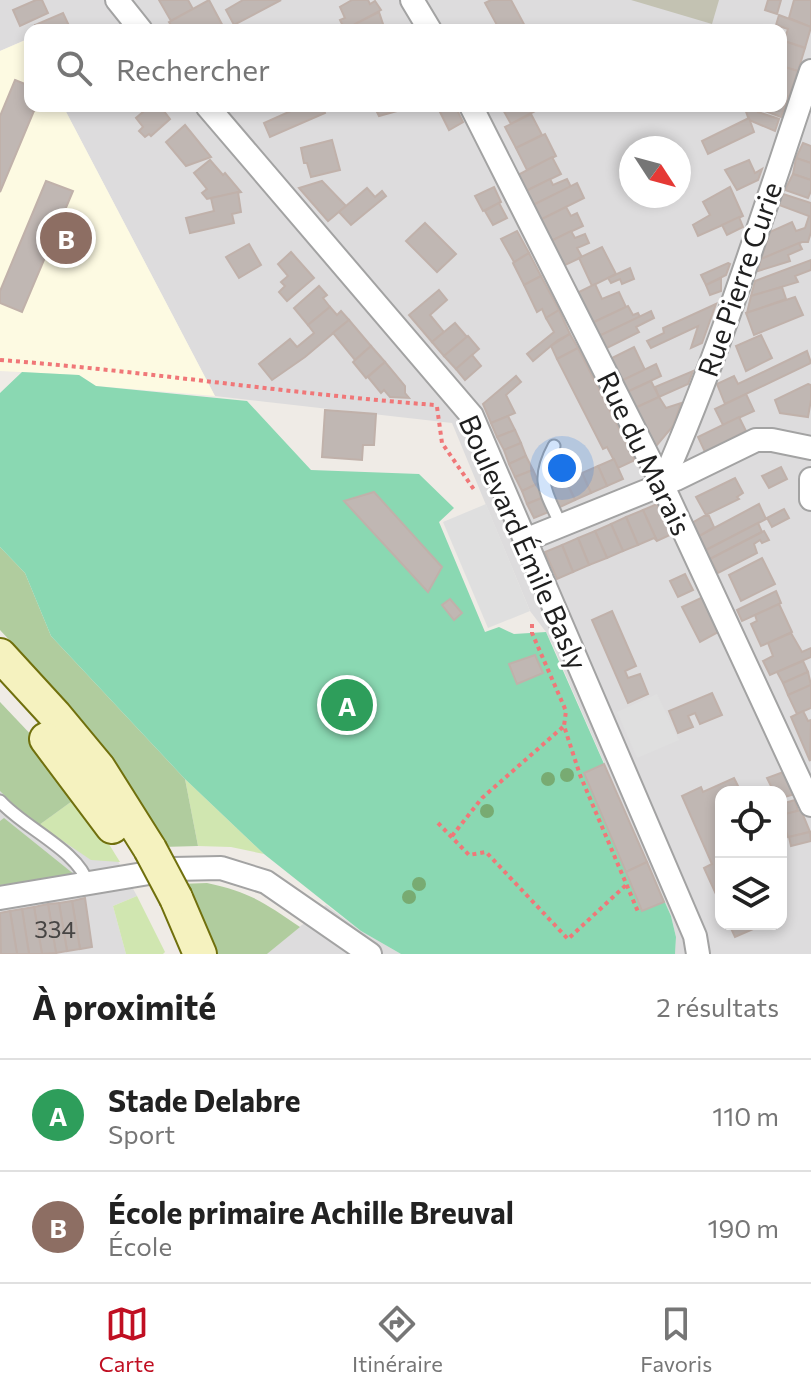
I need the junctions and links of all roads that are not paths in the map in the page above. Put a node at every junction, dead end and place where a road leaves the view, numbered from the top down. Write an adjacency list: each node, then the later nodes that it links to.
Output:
1 (117, 0): 3 (street)
2 (412, 0): 4 (street)
3 (136, 24)
4 (426, 24)
5 (811, 71): 11 (street, Rue Pierre Curie)
6 (212, 112): 14 (street, Boulevard Émile Basly)
7 (474, 112): 11 (street, Rue du Marais)
8 (554, 446): 13 (lane)
9 (811, 448): 11 (street)
10 (811, 479): 12 (street)
11 (662, 484): 13 (street); 18 (street, Rue du Marais)
12 (811, 499)
13 (561, 525): 14 (street)
14 (525, 540): 26 (street, Boulevard Émile Basly)
15 (0, 655): 19 (main road)
16 (0, 684): 19 (main road)
17 (0, 801): 20 (lane)
18 (811, 805)
19 (142, 854): 22 (main road, bridge)
20 (88, 885): 21 (street); 25 (street)
21 (0, 898)
22 (167, 902): 23 (main road); 24 (main road)
23 (178, 954)
24 (200, 954)
25 (370, 954)
26 (698, 954)

